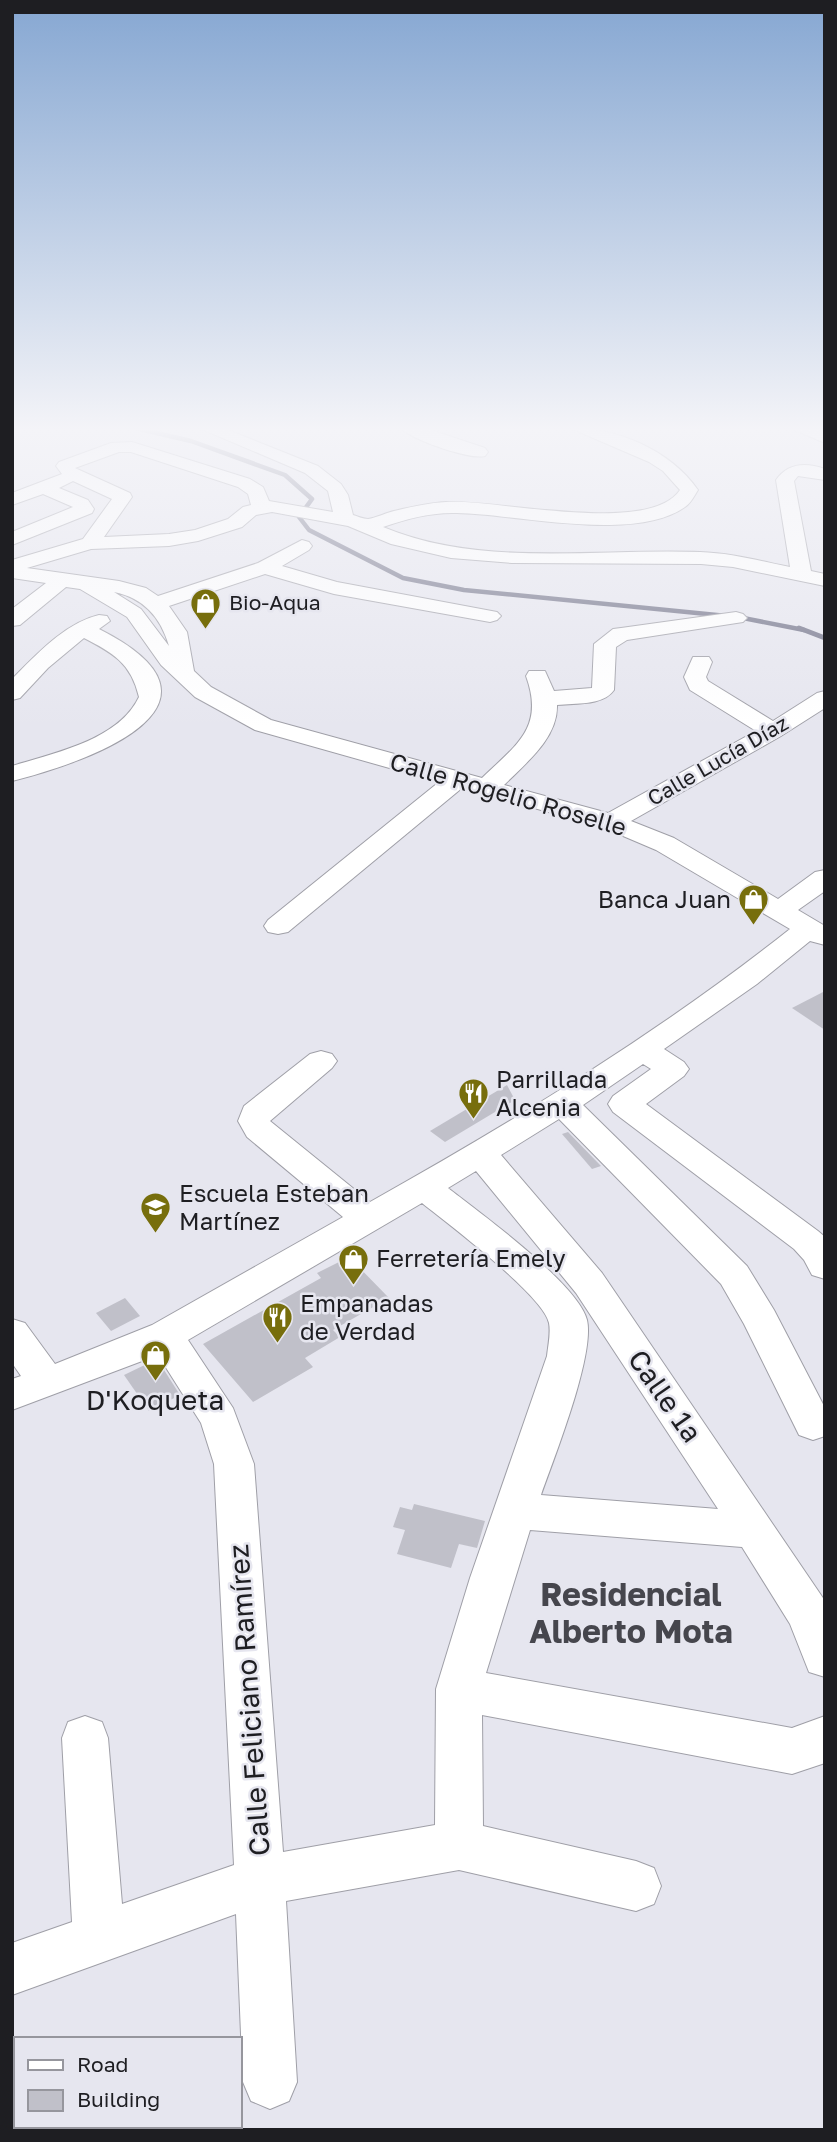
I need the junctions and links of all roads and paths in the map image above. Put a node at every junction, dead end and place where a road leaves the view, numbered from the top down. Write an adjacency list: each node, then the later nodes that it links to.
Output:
1 (39, 528): 6 (street)
2 (101, 528): 7 (street)
3 (220, 528): 7 (street)
4 (371, 528): 12 (street)
5 (793, 528): 12 (street)
6 (12, 539)
7 (90, 543): 9 (street)
8 (302, 546): 10 (street)
9 (12, 566)
10 (265, 567): 16 (street); 18 (street)
11 (12, 572): 13 (street, Calle Rogelio Roselle)
12 (801, 574): 14 (street)
13 (62, 580): 15 (street, Calle Rogelio Roselle); 20 (street)
14 (825, 580)
15 (85, 583): 16 (street, Calle Rogelio Roselle); 17 (street, Calle Rogelio Roselle)
16 (152, 600): 17 (street); 23 (street)
17 (115, 606): 21 (street); 23 (street, Calle Rogelio Roselle)
18 (490, 616)
19 (736, 618): 27 (street)
20 (12, 620)
21 (83, 628): 25 (street); 29 (street)
22 (701, 662): 28 (street)
23 (183, 673): 30 (street, Calle Rogelio Roselle)
24 (537, 676): 27 (street)
25 (12, 693)
26 (825, 698): 28 (street, Calle Lucía Díaz)
27 (545, 699): 31 (street)
28 (773, 731): 32 (street, Calle Lucía Díaz)
29 (12, 774)
30 (458, 779): 31 (street, Calle Rogelio Roselle); 34 (street)
31 (488, 787): 32 (street, Calle Rogelio Roselle)
32 (611, 822): 35 (street, Calle Rogelio Roselle)
33 (825, 878): 35 (street)
34 (278, 926)
35 (803, 926): 36 (street)
36 (642, 1049): 38 (street); 39 (street)
37 (321, 1061): 43 (street)
38 (612, 1070): 39 (street); 40 (street)
39 (644, 1090): 44 (street)
40 (561, 1102): 41 (street); 50 (street)
41 (480, 1153): 42 (street); 45 (street, Calle 1a)
42 (424, 1187): 43 (street); 46 (street)
43 (368, 1219): 48 (street)
44 (825, 1266)
45 (589, 1283): 46 (street); 52 (street, Calle 1a)
46 (550, 1294): 51 (street)
47 (12, 1333): 49 (street)
48 (165, 1335): 49 (street); 58 (street, Calle Feliciano Ramírez)
49 (29, 1389)
50 (813, 1424)
51 (517, 1511): 52 (street); 54 (street)
52 (752, 1530): 53 (street, Calle 1a)
53 (825, 1657)
54 (459, 1689): 56 (street); 57 (street)
55 (85, 1738): 60 (street)
56 (825, 1738)
57 (459, 1845): 58 (street); 59 (street)
58 (260, 1881): 60 (street); 62 (street, Calle Feliciano Ramírez)
59 (636, 1886)
60 (99, 1938): 61 (street)
61 (12, 1969)
62 (270, 2082)

